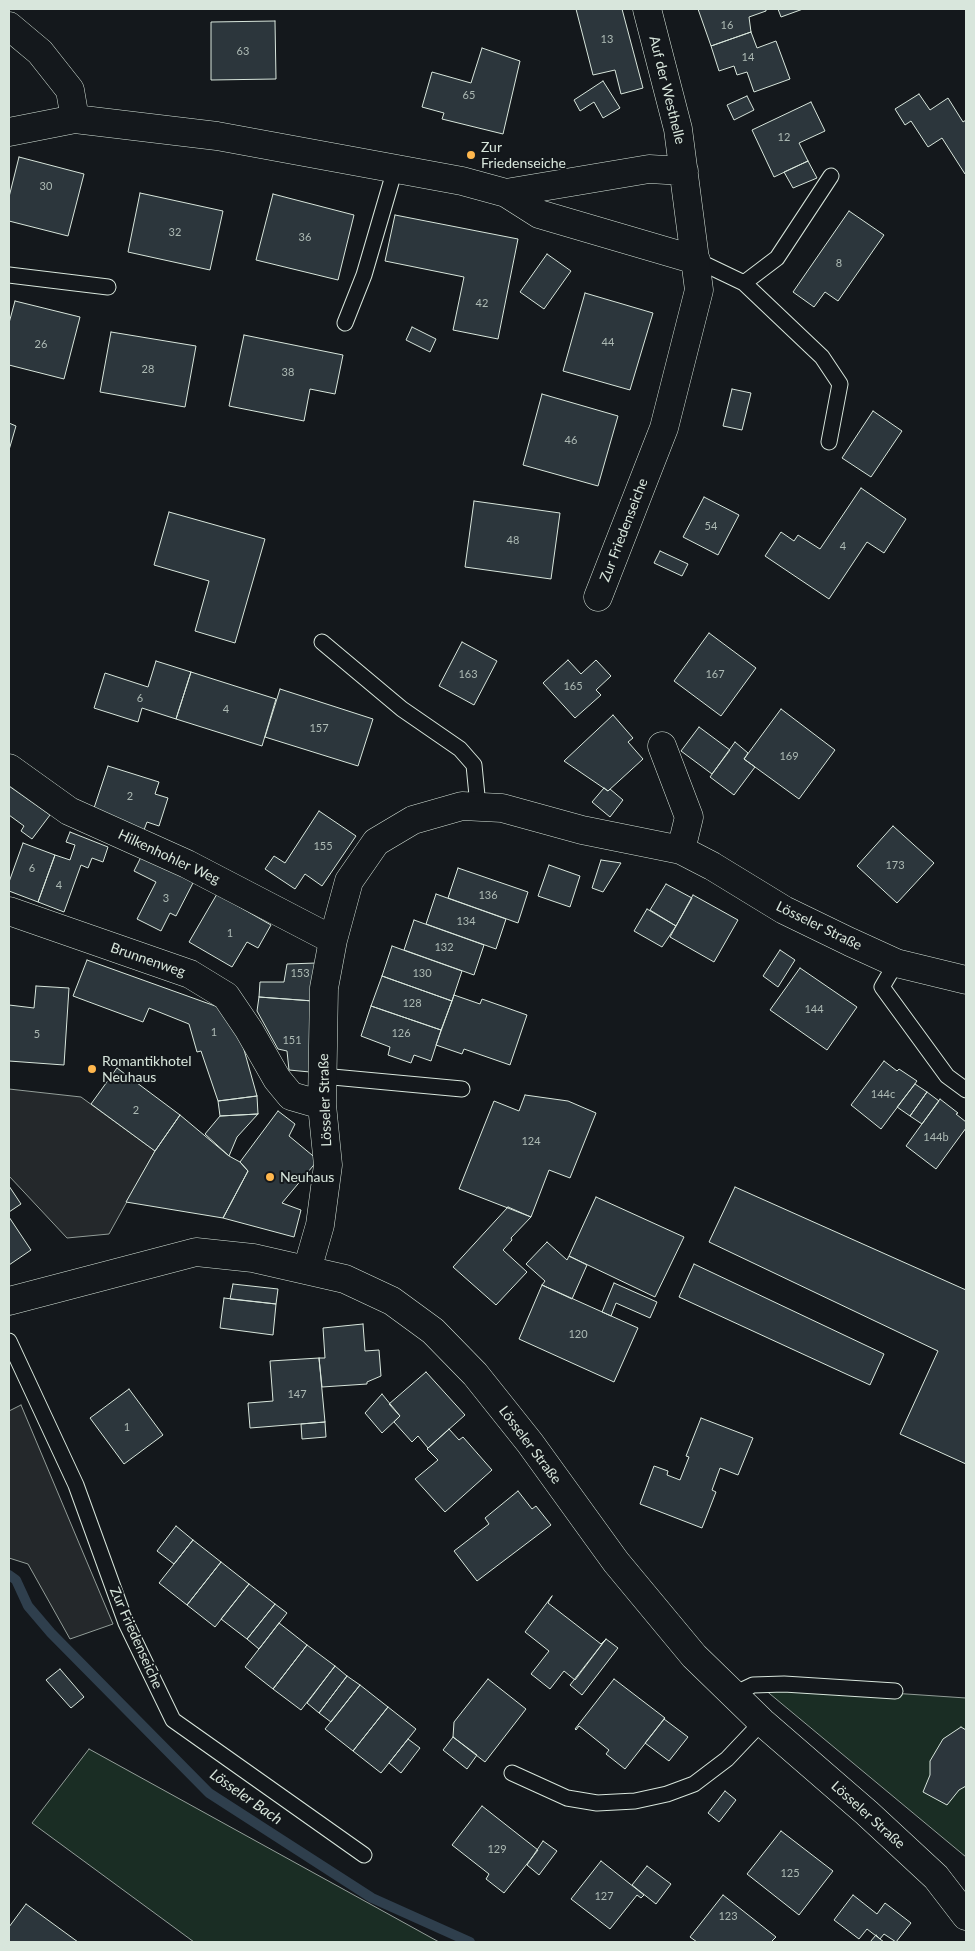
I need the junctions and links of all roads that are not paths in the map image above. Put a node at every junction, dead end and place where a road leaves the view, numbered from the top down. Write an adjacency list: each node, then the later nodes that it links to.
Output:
1 (647, 9): 6 (street, Auf der Westhelle)
2 (9, 26): 3 (street)
3 (75, 119): 4 (street); 5 (street)
4 (9, 132)
5 (395, 169): 8 (street); 13 (lane)
6 (684, 171): 8 (street); 9 (street, Zur Friedenseiche)
7 (831, 176): 11 (lane)
8 (506, 193): 9 (street)
9 (696, 260): 11 (lane); 15 (street, Zur Friedenseiche)
10 (9, 275): 12 (lane)
11 (744, 283): 14 (lane)
12 (108, 287)
13 (345, 323)
14 (830, 442)
15 (598, 597)
16 (322, 642): 19 (lane)
17 (662, 746): 20 (street)
18 (9, 768): 22 (street, Hilkenhohler Weg)
19 (478, 806): 20 (street, Lösseler Straße); 22 (street, Lösseler Straße)
20 (681, 850): 23 (street, Lösseler Straße)
21 (9, 911): 28 (street, Brunnenweg)
22 (333, 940): 25 (street, Lösseler Straße)
23 (896, 962): 24 (street, Lösseler Straße); 27 (lane)
24 (966, 980)
25 (322, 1076): 26 (lane); 28 (street, Lösseler Straße)
26 (462, 1089)
27 (966, 1090)
28 (322, 1105): 29 (street, Lösseler Straße)
29 (307, 1270): 30 (street); 33 (street, Lösseler Straße)
30 (9, 1301)
31 (9, 1341): 36 (lane, Zur Friedenseiche)
32 (895, 1691): 33 (lane)
33 (734, 1694): 34 (street, Lösseler Straße)
34 (762, 1722): 35 (lane); 37 (street, Lösseler Straße)
35 (512, 1773)
36 (364, 1855)
37 (966, 1916)

